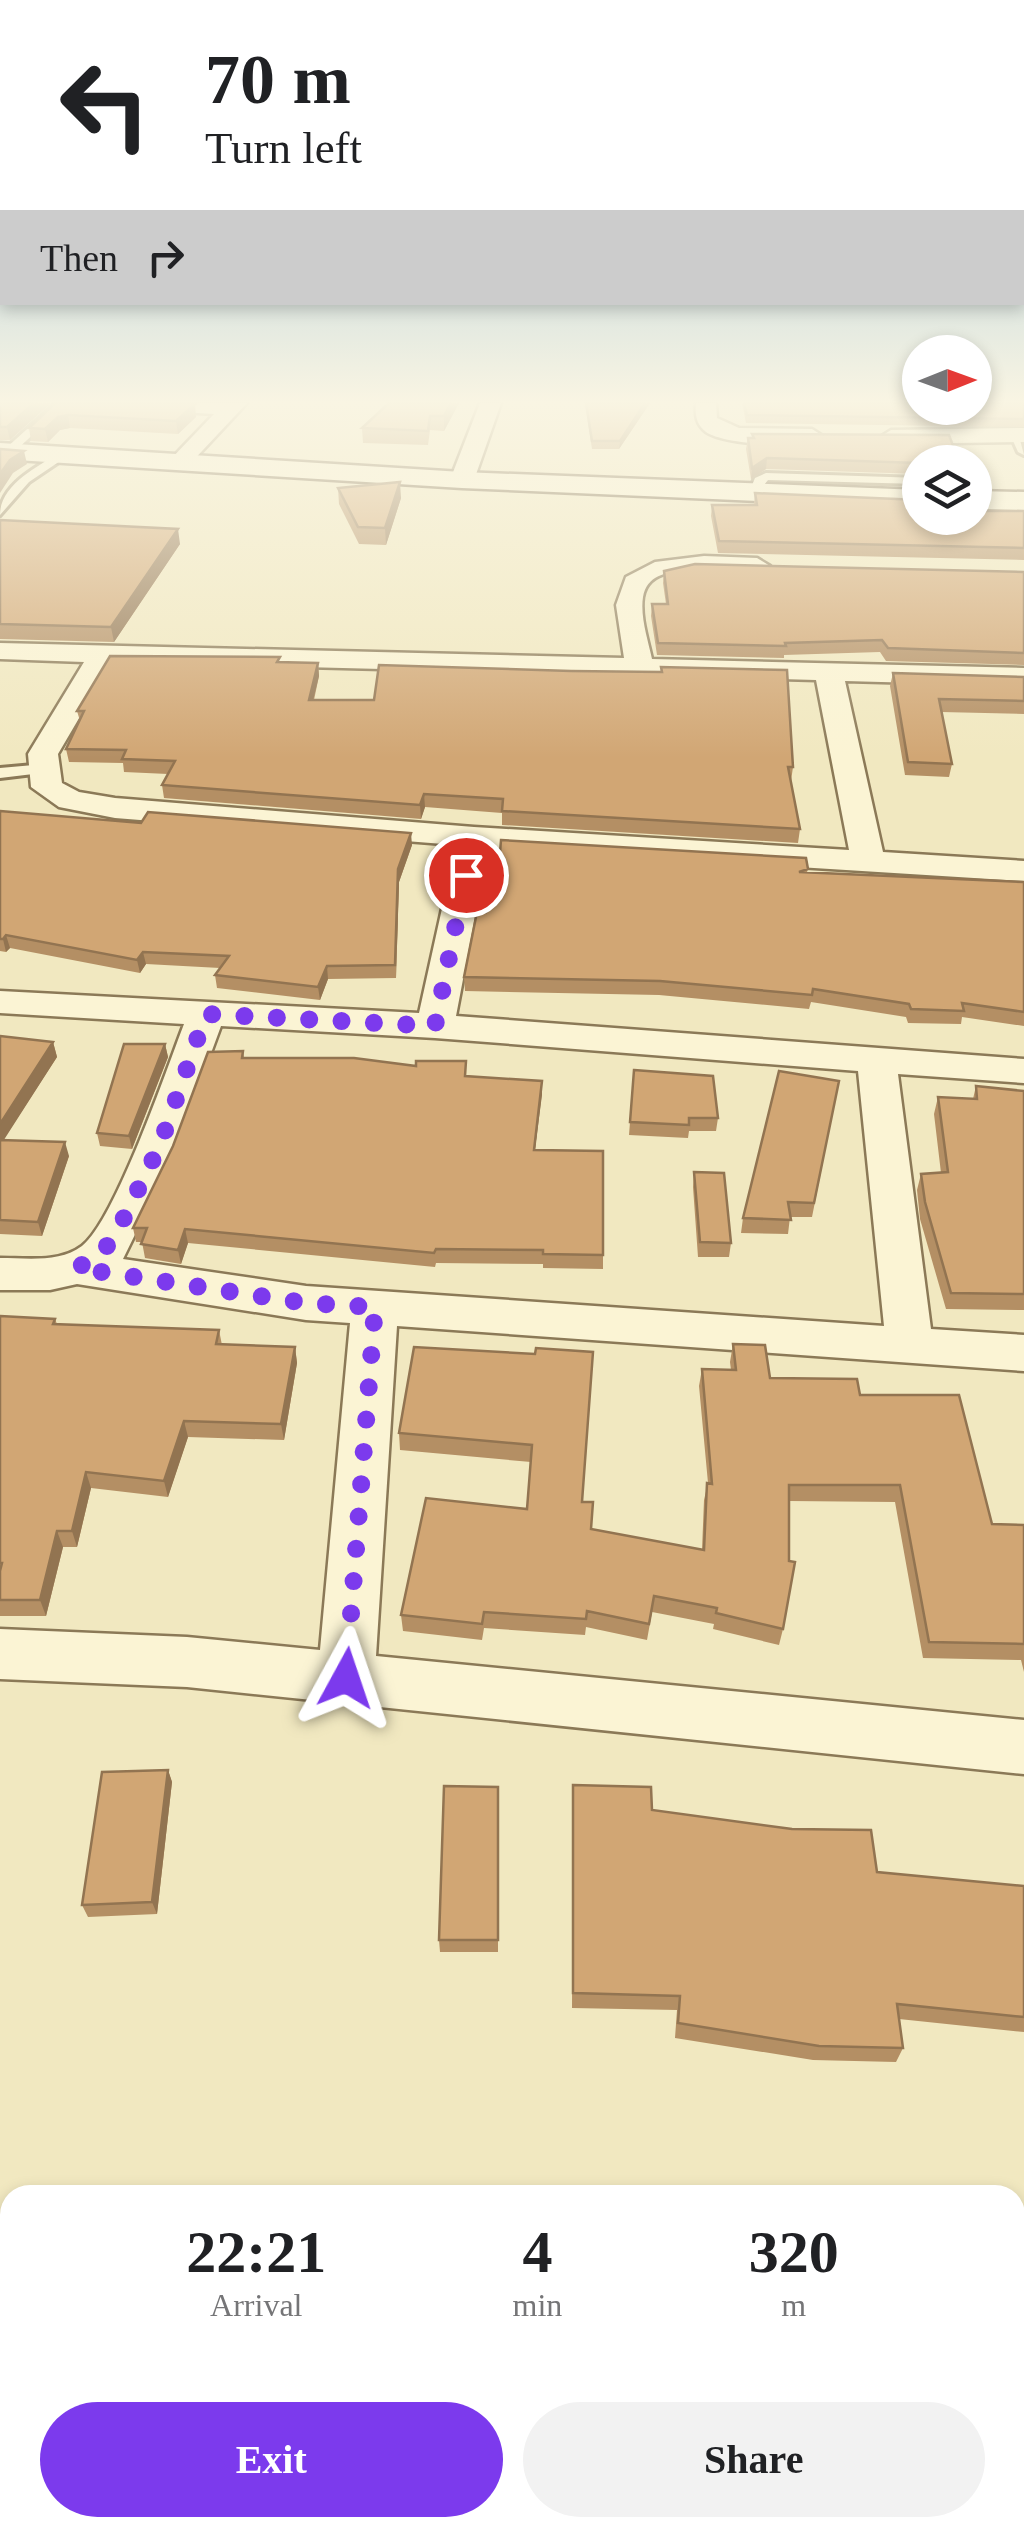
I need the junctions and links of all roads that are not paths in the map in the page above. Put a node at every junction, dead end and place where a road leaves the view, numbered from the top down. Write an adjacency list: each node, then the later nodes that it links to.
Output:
1 (791, 566): 4 (street)
2 (0, 650): 3 (street)
3 (104, 652): 4 (street); 7 (street)
4 (640, 668): 5 (street)
5 (829, 672): 6 (street); 10 (street)
6 (1024, 676)
7 (45, 770): 8 (lane); 9 (street)
8 (0, 773)
9 (474, 838): 10 (street); 14 (street)
10 (868, 860): 11 (street)
11 (1024, 871)
12 (0, 1002): 13 (street)
13 (206, 1014): 14 (street); 17 (street)
14 (435, 1026): 15 (street)
15 (876, 1059): 16 (street); 20 (street)
16 (1024, 1071)
17 (76, 1268): 18 (street); 19 (street)
18 (0, 1274)
19 (375, 1307): 20 (street); 23 (street)
20 (910, 1344): 21 (street)
21 (1024, 1353)
22 (0, 1654): 23 (street)
23 (346, 1678): 24 (street)
24 (1024, 1747)

